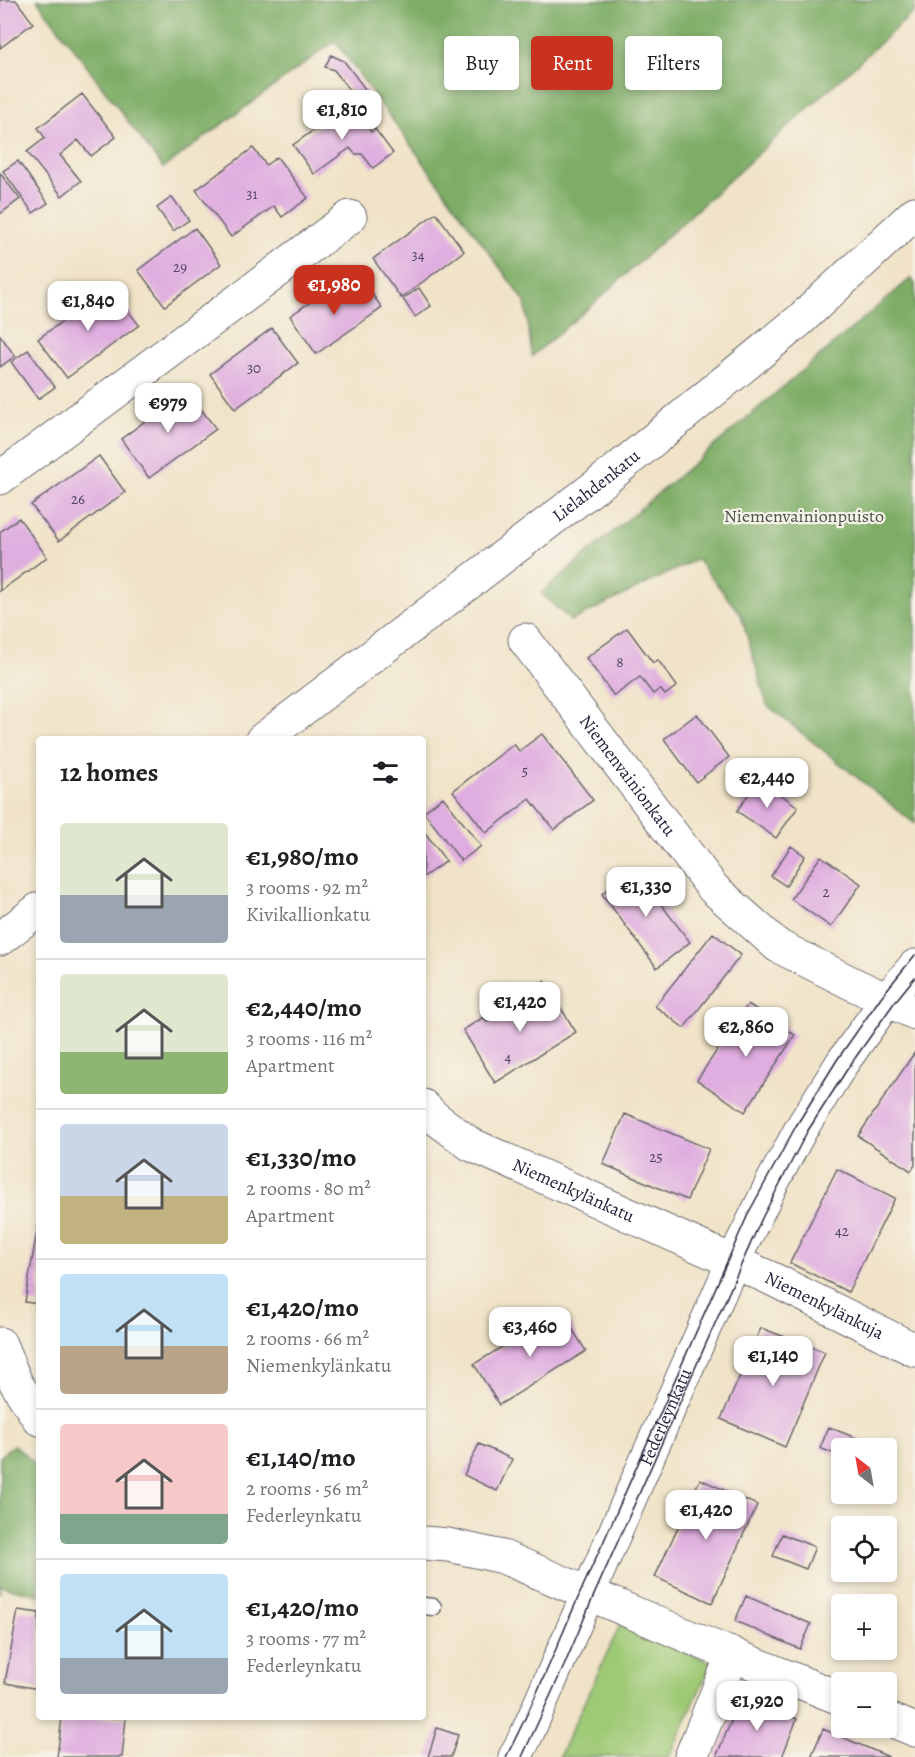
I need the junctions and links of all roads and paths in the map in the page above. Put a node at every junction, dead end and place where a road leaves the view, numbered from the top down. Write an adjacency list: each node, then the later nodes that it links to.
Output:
1 (915, 213): 5 (street, Lielahdenkatu)
2 (350, 217): 3 (street)
3 (0, 478)
4 (525, 640): 9 (street, Niemenvainionkatu)
5 (267, 736)
6 (36, 911): 7 (street)
7 (0, 939)
8 (915, 966): 9 (street, Federleynkatu)
9 (901, 1006): 11 (street, Federleynkatu)
10 (426, 1109): 11 (street, Niemenkylänkatu)
11 (734, 1262): 13 (street, Niemenkylänkuja); 16 (street, Federleynkatu)
12 (0, 1344): 14 (street)
13 (915, 1350)
14 (36, 1414)
15 (426, 1543): 16 (street)
16 (588, 1593): 17 (street); 21 (street, Federleynkatu)
17 (733, 1654): 18 (street); 22 (street)
18 (831, 1695)
19 (897, 1723): 20 (street)
20 (915, 1730)
21 (514, 1757)
22 (691, 1757)

